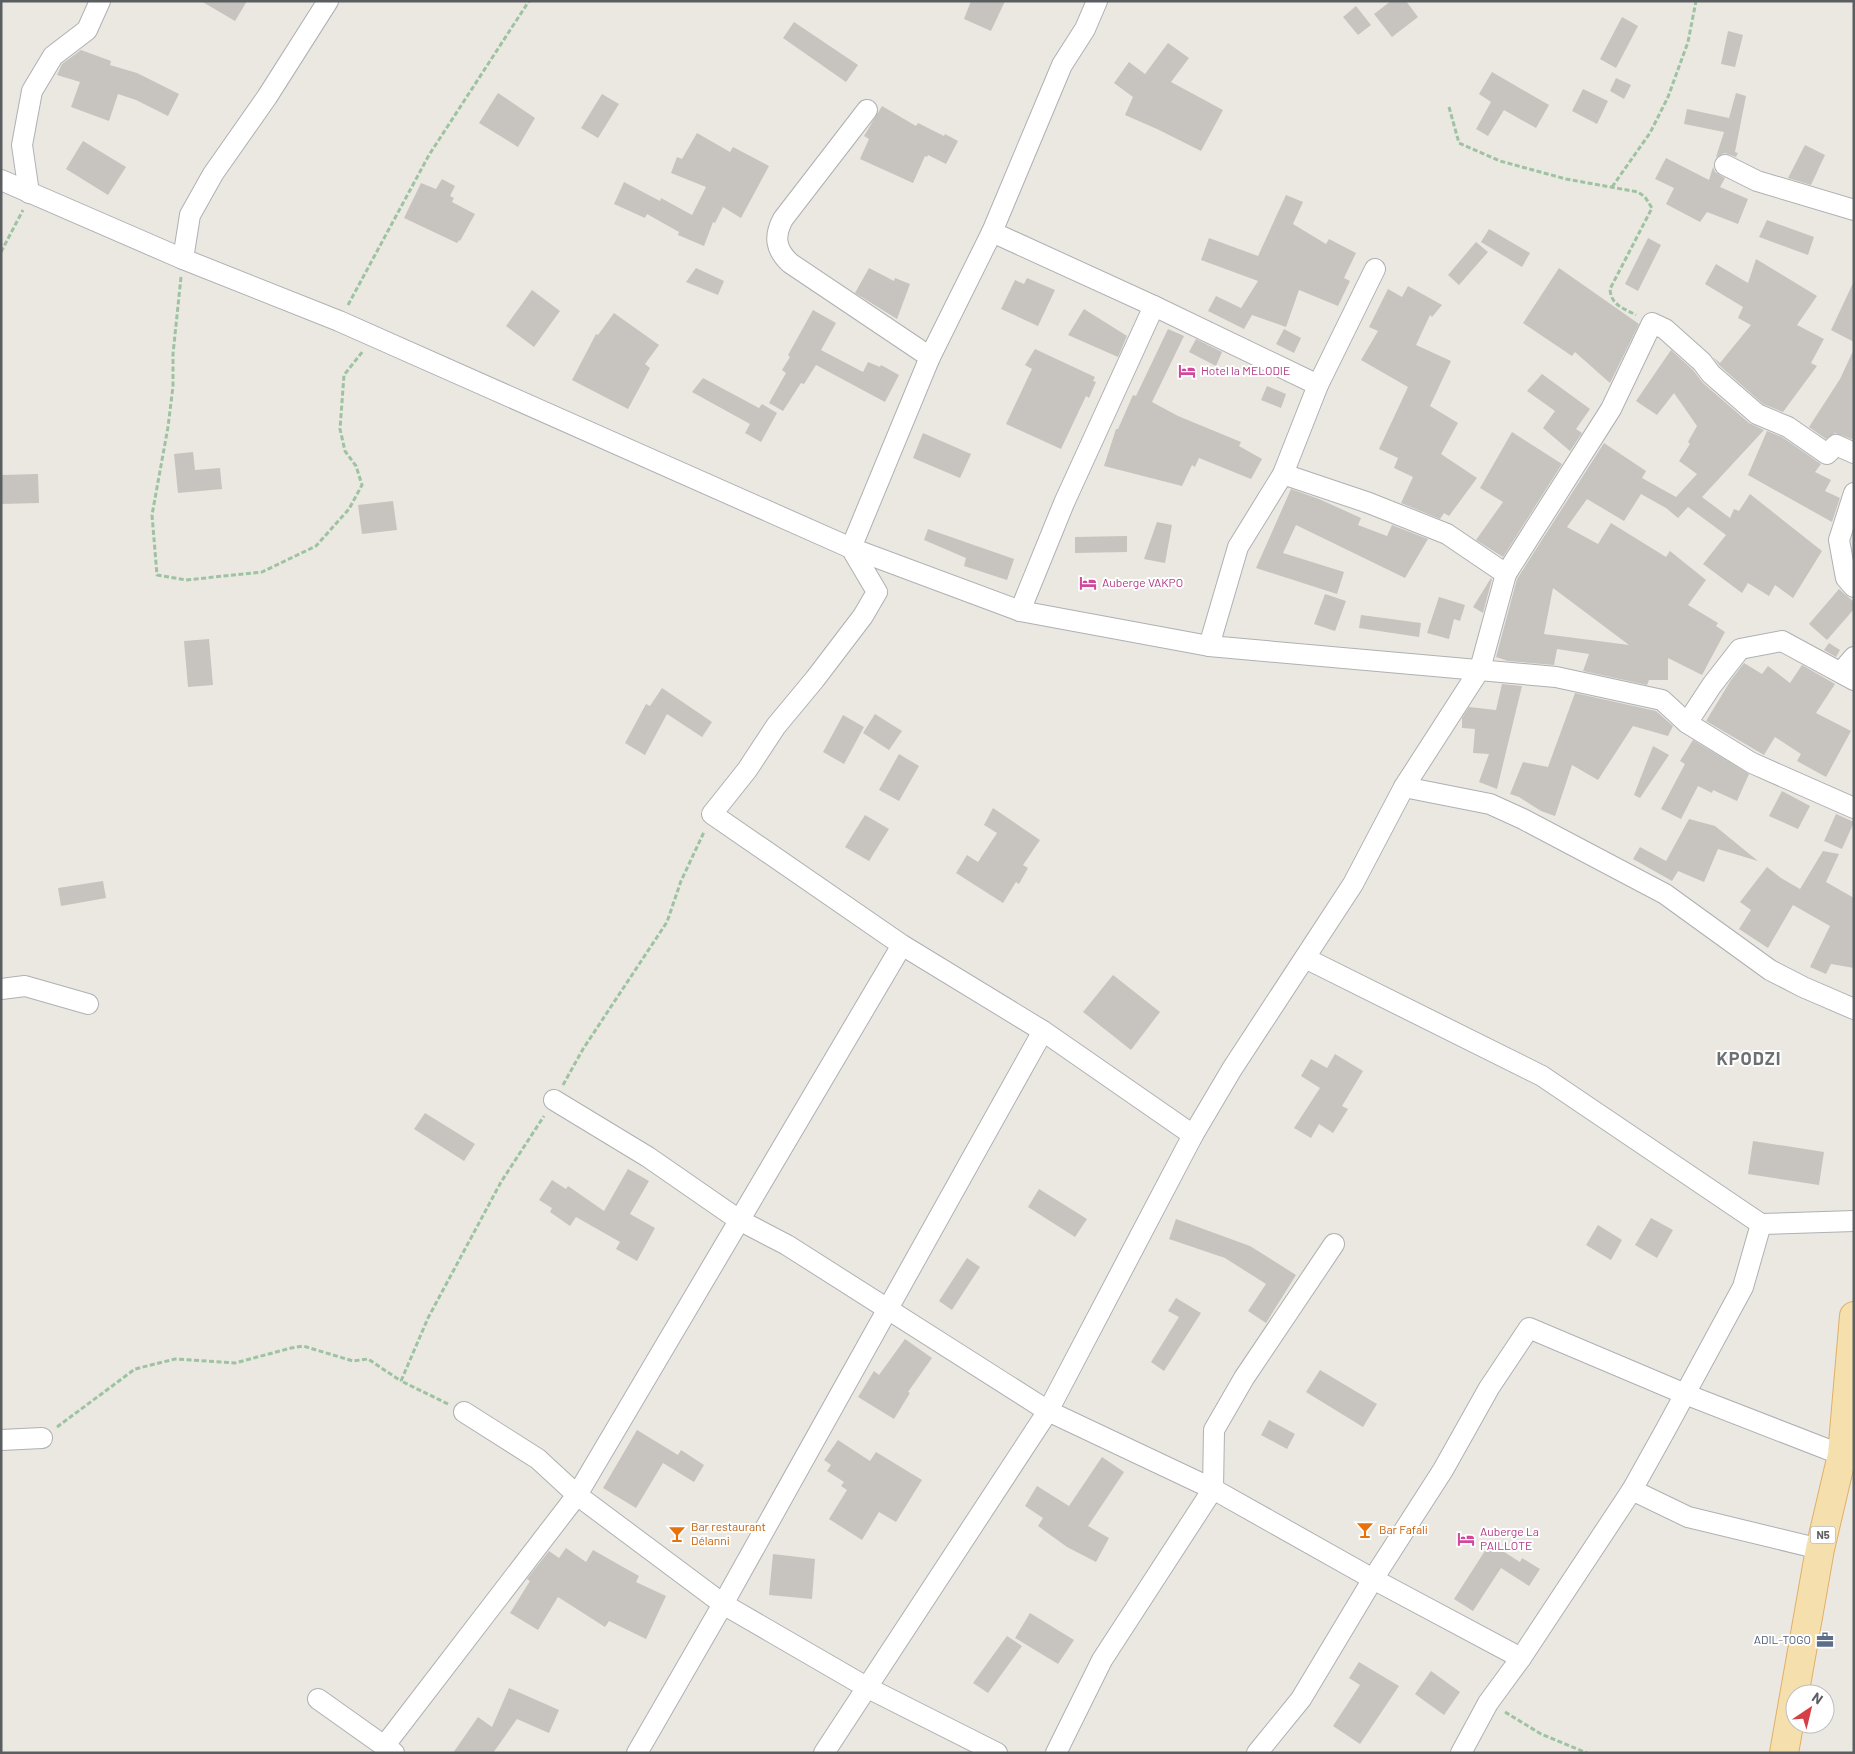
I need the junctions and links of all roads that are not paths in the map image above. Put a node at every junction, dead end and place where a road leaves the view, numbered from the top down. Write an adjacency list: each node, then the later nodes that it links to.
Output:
1 (89, 1): 5 (street)
2 (100, 1): 5 (street)
3 (328, 1): 12 (street)
4 (1097, 1): 11 (street)
5 (87, 30): 9 (street)
6 (867, 110): 15 (street)
7 (1724, 165): 10 (street)
8 (1, 180): 9 (street)
9 (29, 193): 12 (street)
10 (1854, 210)
11 (992, 232): 14 (street); 15 (street)
12 (183, 259): 20 (street)
13 (1375, 270): 16 (street)
14 (1154, 306): 16 (street); 23 (street)
15 (930, 357): 20 (street)
16 (1318, 384): 18 (street)
17 (1854, 453): 21 (street)
18 (1283, 474): 21 (street); 24 (street)
19 (1854, 493): 22 (street)
20 (852, 548): 23 (street); 31 (street)
21 (1506, 574): 26 (street)
22 (1854, 587)
23 (1020, 611): 24 (street)
24 (1209, 646): 26 (street)
25 (1854, 657): 27 (street)
26 (1480, 669): 28 (street); 29 (street)
27 (1847, 676): 28 (street)
28 (1687, 722): 30 (street)
29 (1404, 787): 32 (street); 35 (street)
30 (1854, 808)
31 (902, 945): 36 (street); 39 (street)
32 (1305, 958): 38 (street); 41 (street)
33 (1, 989): 34 (street)
34 (88, 1004)
35 (1854, 1009)
36 (1043, 1031): 38 (street); 43 (street)
37 (554, 1100): 39 (street)
38 (1193, 1135): 46 (street)
39 (739, 1220): 43 (street); 53 (street)
40 (1854, 1221): 41 (street)
41 (1761, 1224): 45 (street)
42 (1334, 1244): 51 (street)
43 (887, 1309): 46 (street); 56 (street)
44 (1854, 1316): 50 (main road, N5 / N5)
45 (1686, 1394): 50 (street); 52 (street); 55 (street)
46 (1048, 1411): 51 (street); 58 (street)
47 (464, 1412): 53 (street)
48 (42, 1438): 49 (street)
49 (1, 1440)
50 (1842, 1455): 54 (main road, N5 / N5)
51 (1213, 1489): 55 (street); 64 (street)
52 (1632, 1490): 54 (street); 57 (street)
53 (577, 1495): 56 (street); 60 (street)
54 (1820, 1548): 67 (main road, N5 / N5)
55 (1373, 1579): 57 (street); 65 (street)
56 (724, 1604): 58 (street); 61 (street)
57 (1521, 1658): 66 (street)
58 (868, 1688): 62 (street); 63 (street)
59 (318, 1699): 60 (street)
60 (390, 1749)
61 (637, 1753)
62 (824, 1753)
63 (997, 1753)
64 (1056, 1753)
65 (1257, 1753)
66 (1461, 1753)
67 (1784, 1753)

